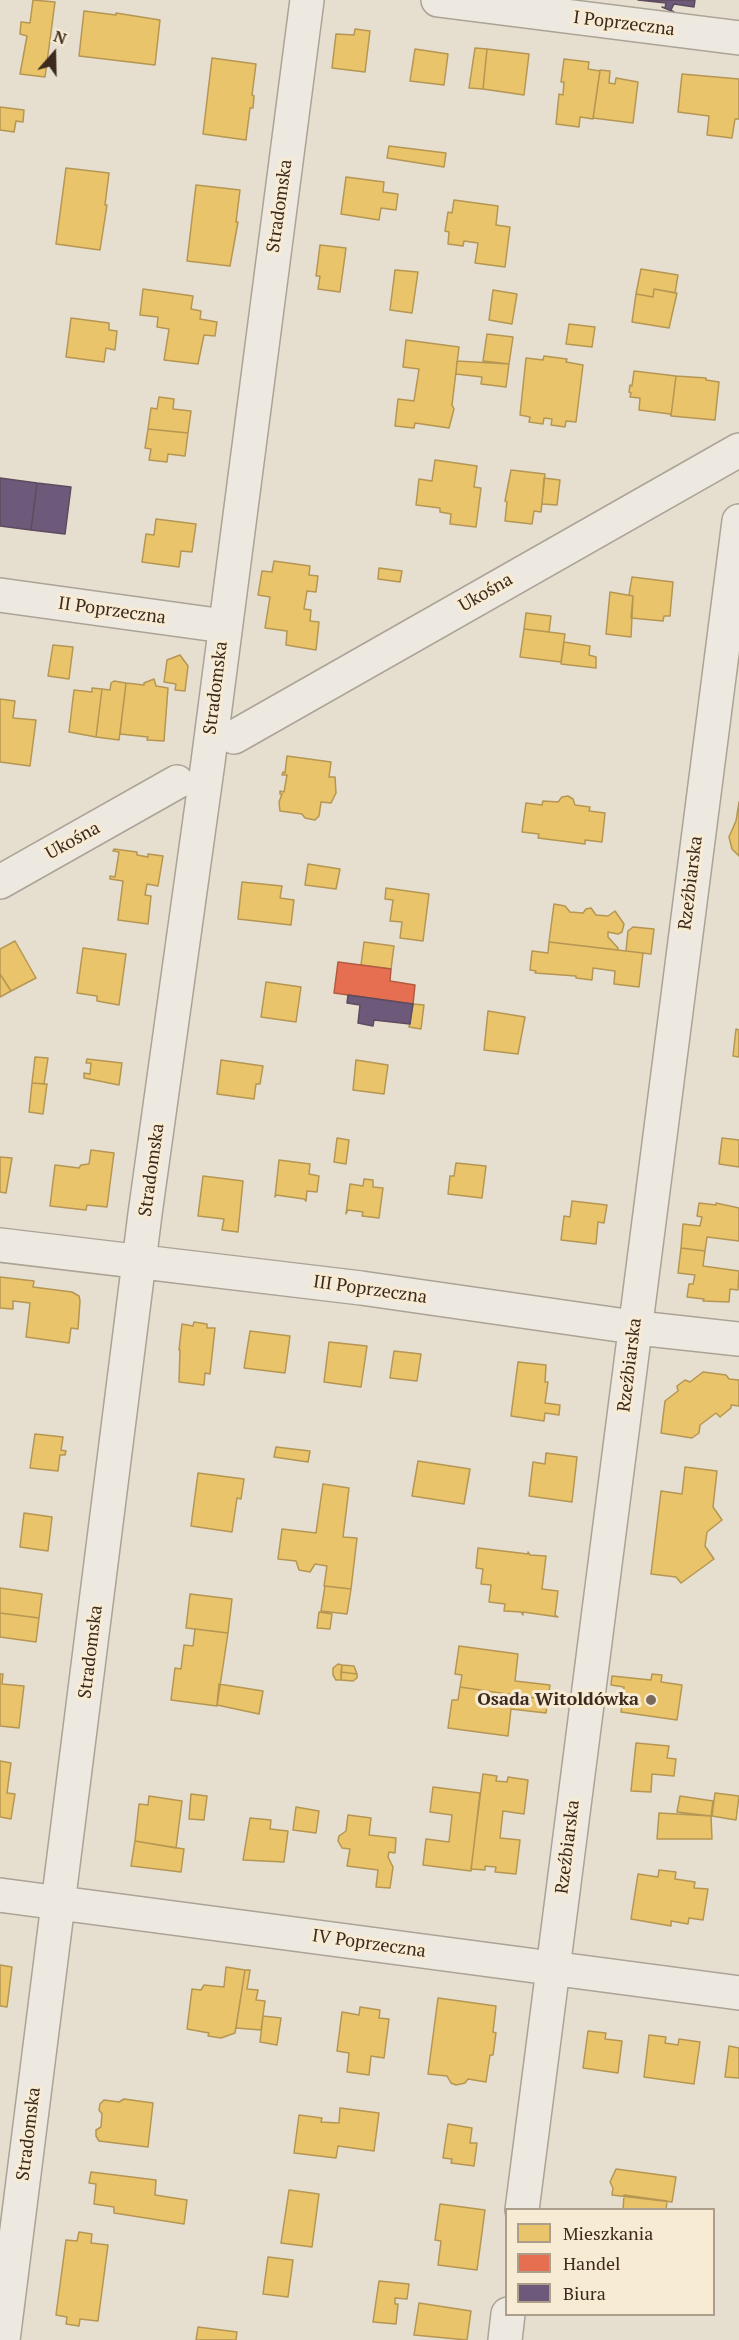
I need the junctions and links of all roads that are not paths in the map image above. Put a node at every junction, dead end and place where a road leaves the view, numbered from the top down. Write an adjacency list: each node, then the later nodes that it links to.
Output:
1 (307, 0): 7 (street, Stradomska)
2 (438, 0): 3 (street, I Poprzeczna)
3 (739, 38)
4 (739, 450): 9 (street, Ukośna)
5 (739, 521): 8 (street, Rzeźbiarska)
6 (0, 596): 7 (street, II Poprzeczna)
7 (224, 626): 13 (street, Stradomska)
8 (728, 690): 14 (street, Rzeźbiarska)
9 (234, 737)
10 (177, 782): 11 (street, Ukośna)
11 (0, 882)
12 (0, 1245): 13 (street, III Poprzeczna)
13 (141, 1260): 14 (street, III Poprzeczna); 17 (street, Stradomska)
14 (634, 1327): 15 (street, III Poprzeczna); 18 (street, Rzeźbiarska)
15 (739, 1340)
16 (0, 1895): 17 (street, IV Poprzeczna)
17 (59, 1903): 18 (street, IV Poprzeczna); 22 (street, Stradomska)
18 (553, 1969): 19 (street, IV Poprzeczna); 20 (street, Rzeźbiarska)
19 (739, 1993)
20 (522, 2208)
21 (508, 2316): 23 (street)
22 (3, 2340)
23 (505, 2340)

